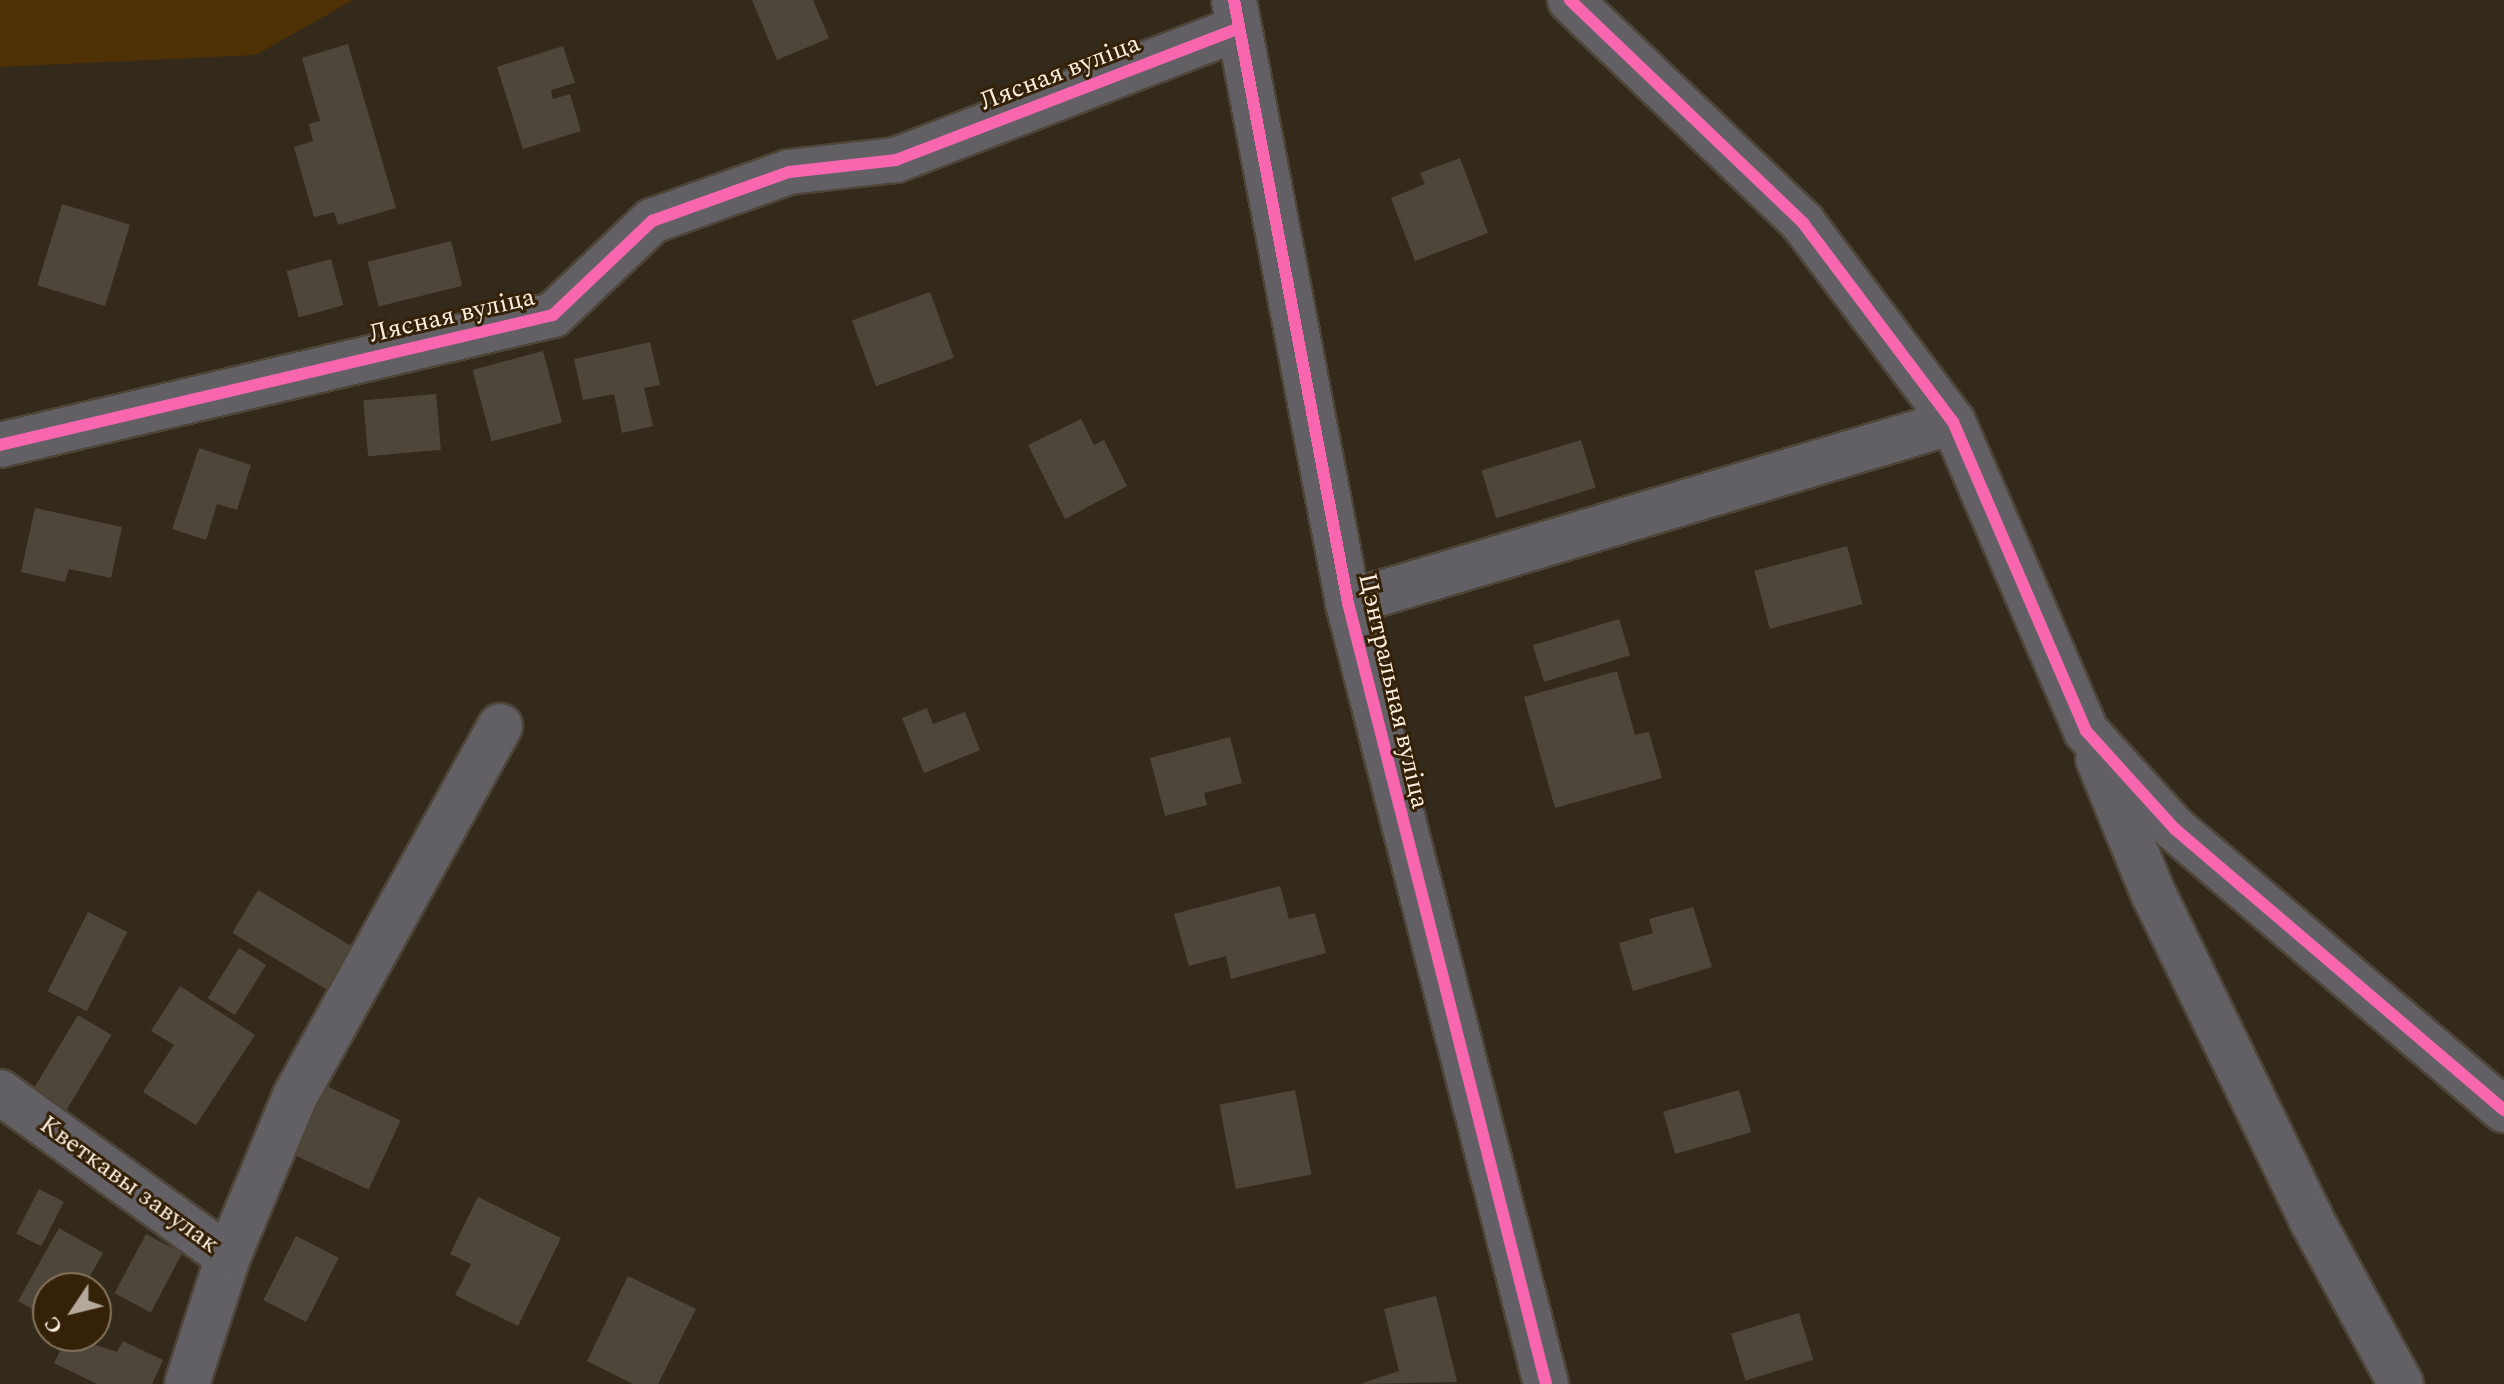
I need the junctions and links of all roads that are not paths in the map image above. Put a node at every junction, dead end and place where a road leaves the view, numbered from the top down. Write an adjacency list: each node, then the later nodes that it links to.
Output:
1 (1570, 0): 3 (street)
2 (1236, 14): 4 (street, Лясная вуліца); 5 (street, Цэнтральная вуліца)
3 (1953, 422): 5 (street); 7 (street)
4 (0, 445)
5 (1348, 603): 12 (street, Цэнтральная вуліца)
6 (500, 726): 10 (street)
7 (2086, 731): 9 (street); 13 (street)
8 (0, 1092): 10 (street, Кветкавы завулак)
9 (2504, 1110)
10 (228, 1257): 11 (street, Кветкавы завулак)
11 (187, 1384)
12 (1546, 1384)
13 (2401, 1384)

